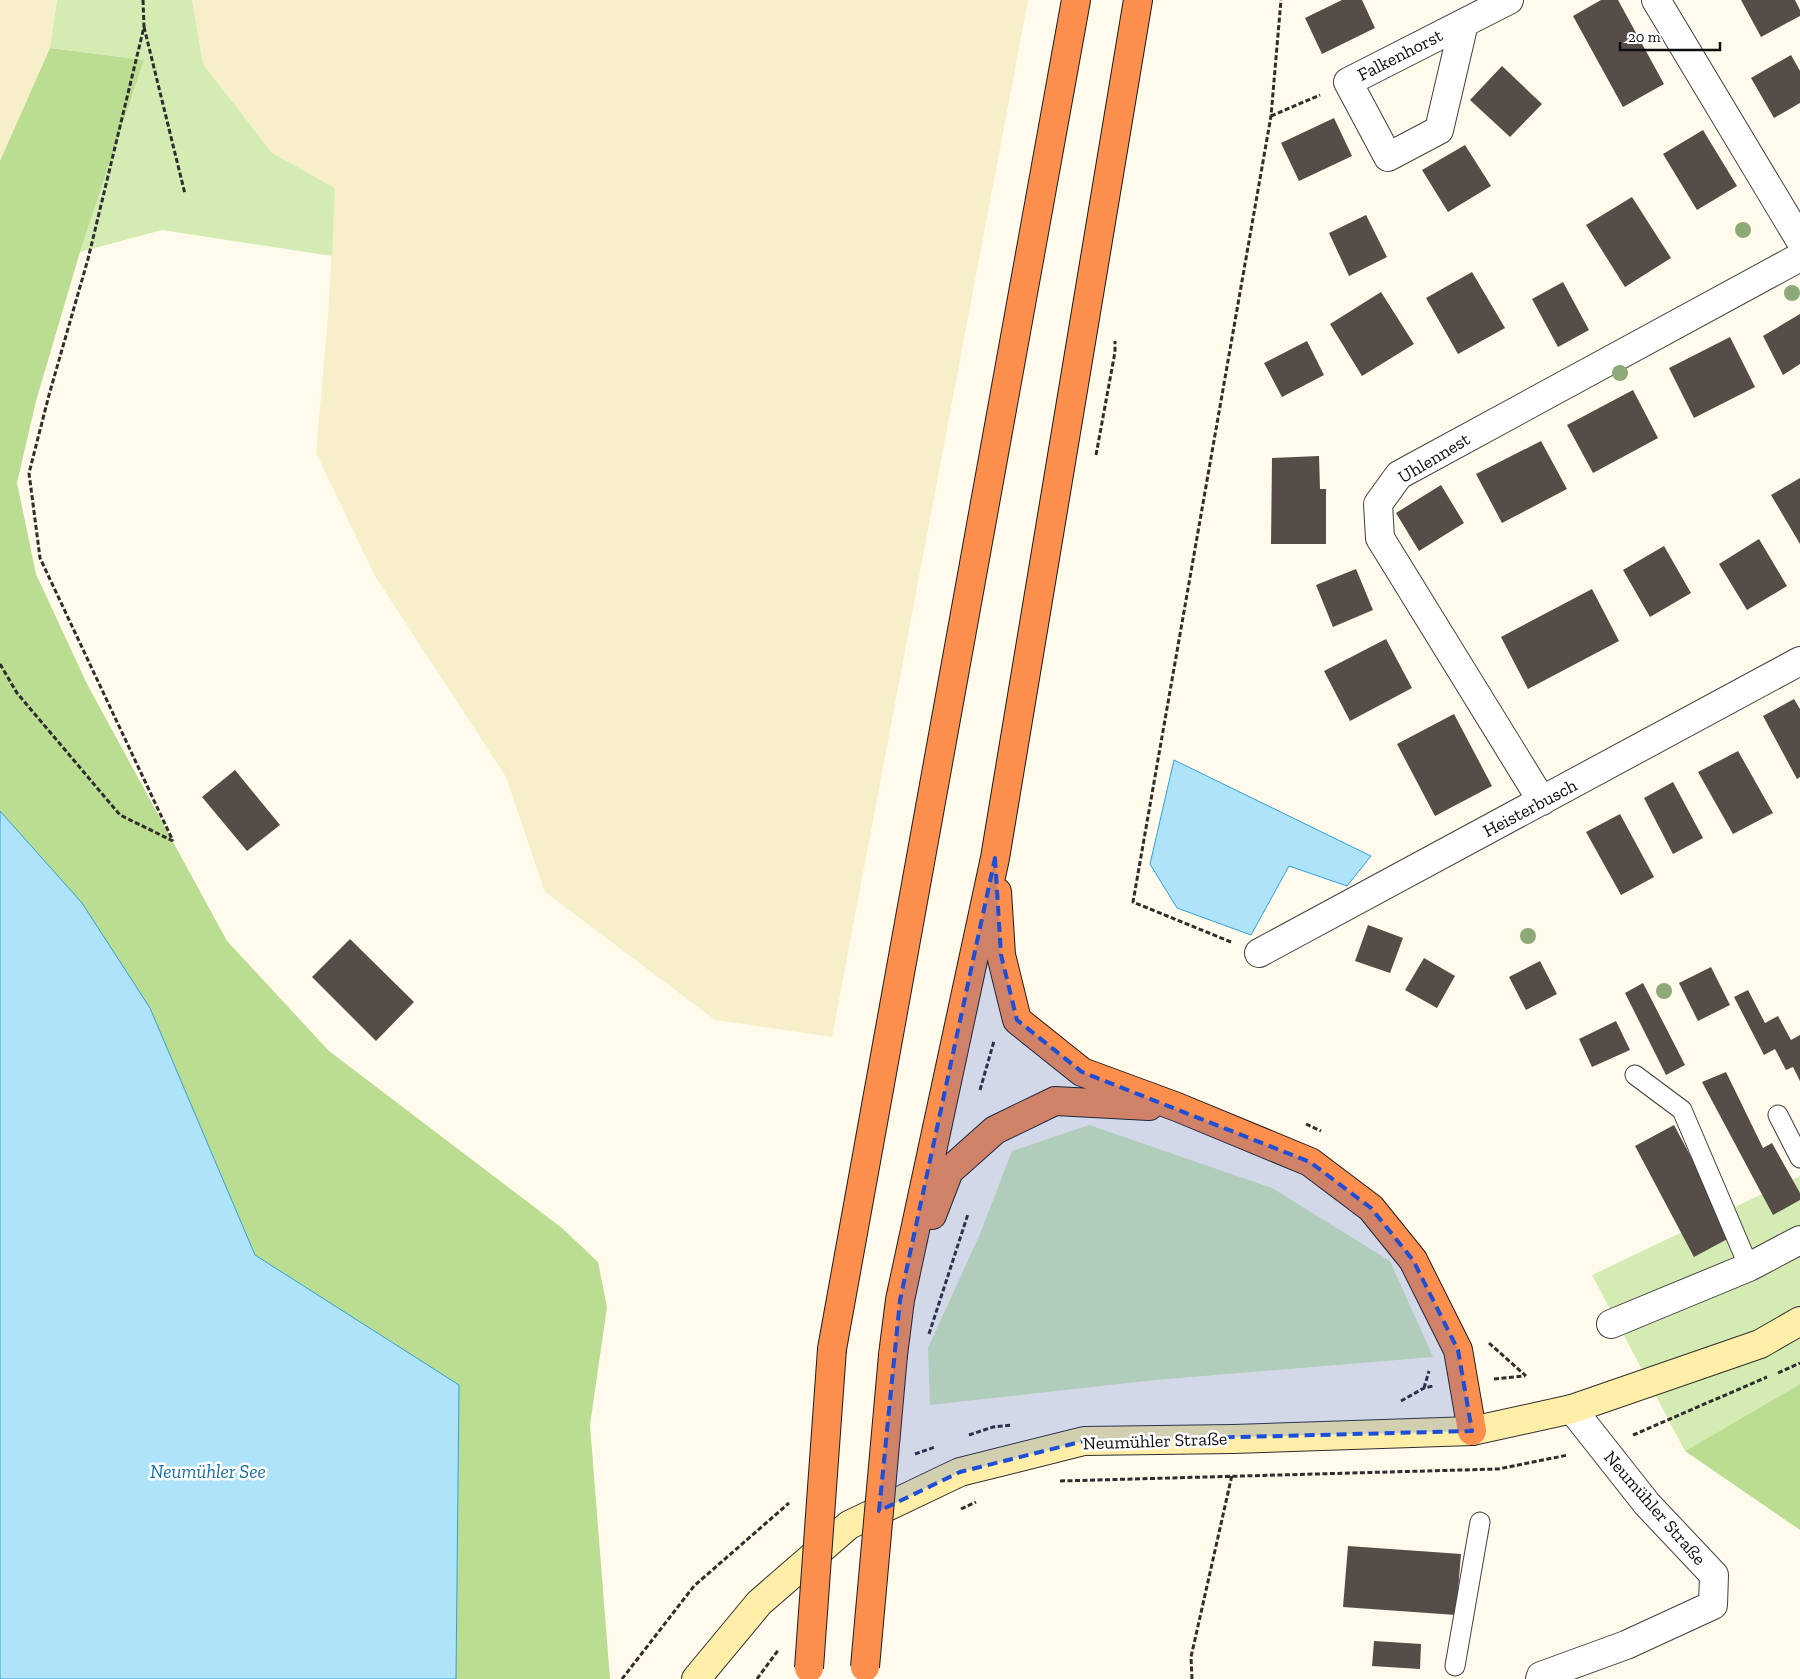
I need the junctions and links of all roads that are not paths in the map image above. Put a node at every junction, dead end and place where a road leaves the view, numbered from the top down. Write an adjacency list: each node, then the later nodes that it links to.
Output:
1 (1076, 0): 25 (highway, bridge)
2 (1138, 0): 10 (highway)
3 (1509, 0): 5 (street, Falkenhorst)
4 (1656, 0): 6 (street)
5 (1464, 23): 5 (street, Falkenhorst)
6 (1800, 240)
7 (1800, 257): 9 (street, Uhlennest)
8 (1800, 661): 9 (street, Heisterbusch)
9 (1542, 801): 11 (street, Heisterbusch)
10 (995, 858): 13 (highway); 18 (highway)
11 (1259, 953)
12 (1634, 1075): 17 (lane)
13 (1177, 1107): 18 (highway); 22 (highway)
14 (1778, 1115): 15 (lane)
15 (1800, 1158)
16 (1800, 1240): 17 (street)
17 (1749, 1267): 20 (street)
18 (900, 1300): 26 (highway, bridge)
19 (1800, 1321): 21 (main road, Neumühler Straße)
20 (1611, 1324)
21 (1572, 1409): 22 (main road, Neumühler Straße); 28 (street, Neumühler Straße)
22 (1472, 1431): 27 (main road, Neumühler Straße)
23 (1480, 1522): 24 (lane)
24 (1455, 1666)
25 (809, 1673)
26 (865, 1673)
27 (696, 1679)
28 (1540, 1679)

